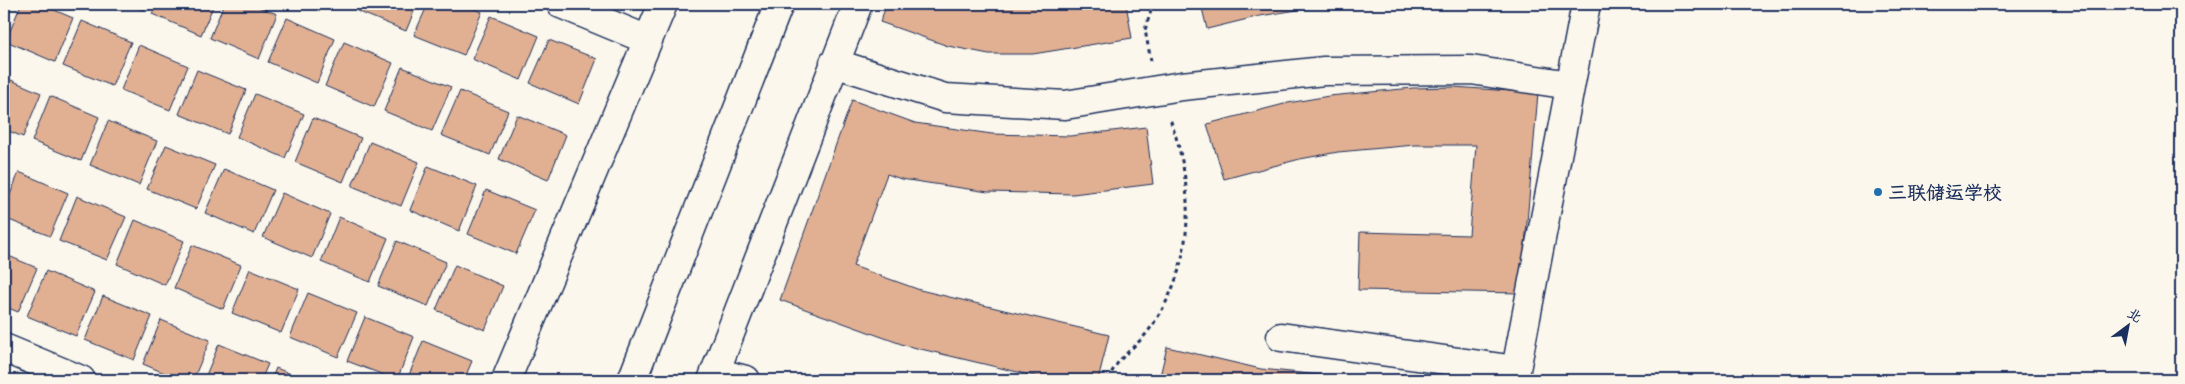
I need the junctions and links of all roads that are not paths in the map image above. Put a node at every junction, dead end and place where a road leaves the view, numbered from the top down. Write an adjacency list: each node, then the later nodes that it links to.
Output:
1 (561, 4): 6 (street)
2 (663, 4): 6 (street)
3 (779, 4): 15 (street)
4 (858, 4): 7 (street)
5 (1586, 4): 8 (street)
6 (648, 40): 14 (street)
7 (834, 64): 8 (street); 12 (street)
8 (1570, 85): 11 (street)
9 (1281, 337): 11 (street)
10 (4, 348): 13 (street)
11 (1515, 375)
12 (714, 376): 16 (street)
13 (81, 380)
14 (506, 380)
15 (632, 380)
16 (746, 380)

